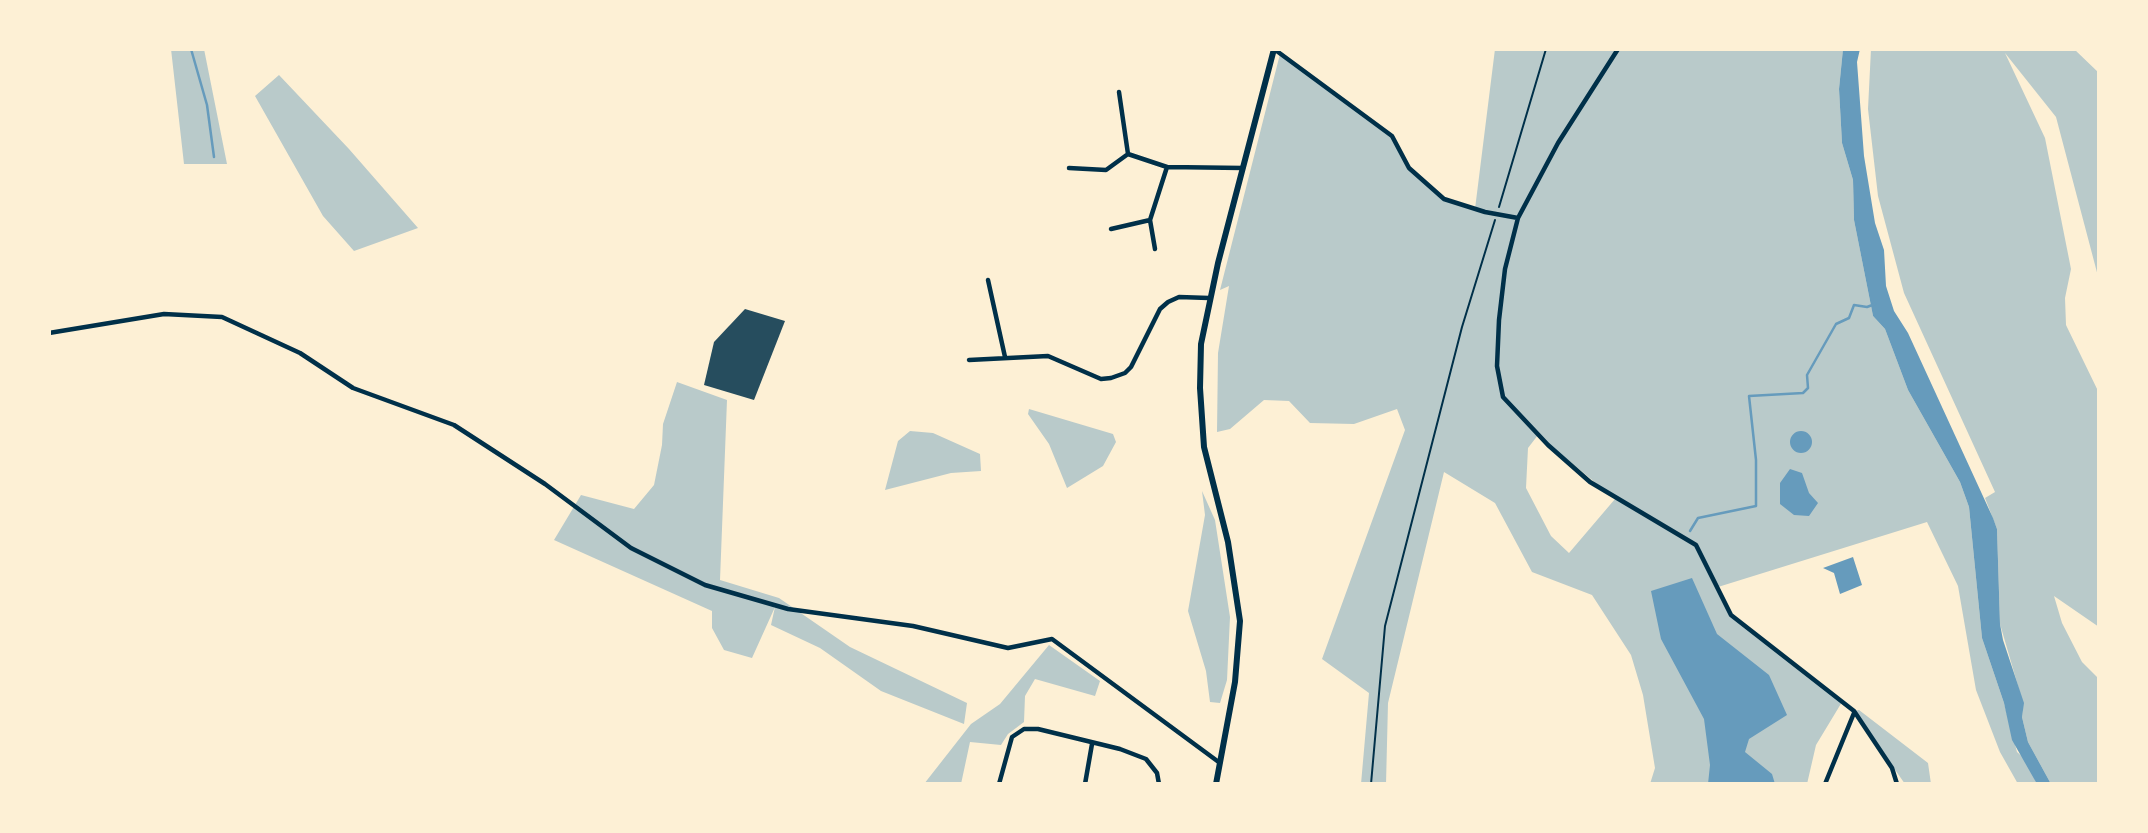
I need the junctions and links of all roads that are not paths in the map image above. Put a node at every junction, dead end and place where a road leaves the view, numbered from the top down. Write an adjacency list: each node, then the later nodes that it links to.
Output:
1 (1274, 49): 7 (main road); 8 (street)
2 (1618, 49): 8 (street)
3 (1119, 92): 4 (street)
4 (1128, 154): 5 (street); 6 (street)
5 (1167, 167): 7 (street); 9 (street)
6 (1069, 168)
7 (1243, 168): 13 (main road)
8 (1518, 218): 17 (street)
9 (1150, 220): 10 (street); 11 (street)
10 (1111, 229)
11 (1154, 249)
12 (988, 280): 15 (street)
13 (1209, 298): 15 (street); 19 (main road)
14 (49, 334): 19 (street)
15 (1005, 357): 16 (street)
16 (969, 360)
17 (1854, 712): 24 (street); 25 (street)
18 (1092, 744): 20 (street); 21 (street); 22 (street)
19 (1220, 764): 23 (main road)
20 (999, 784)
21 (1085, 784)
22 (1159, 784)
23 (1216, 784)
24 (1825, 784)
25 (1897, 784)

